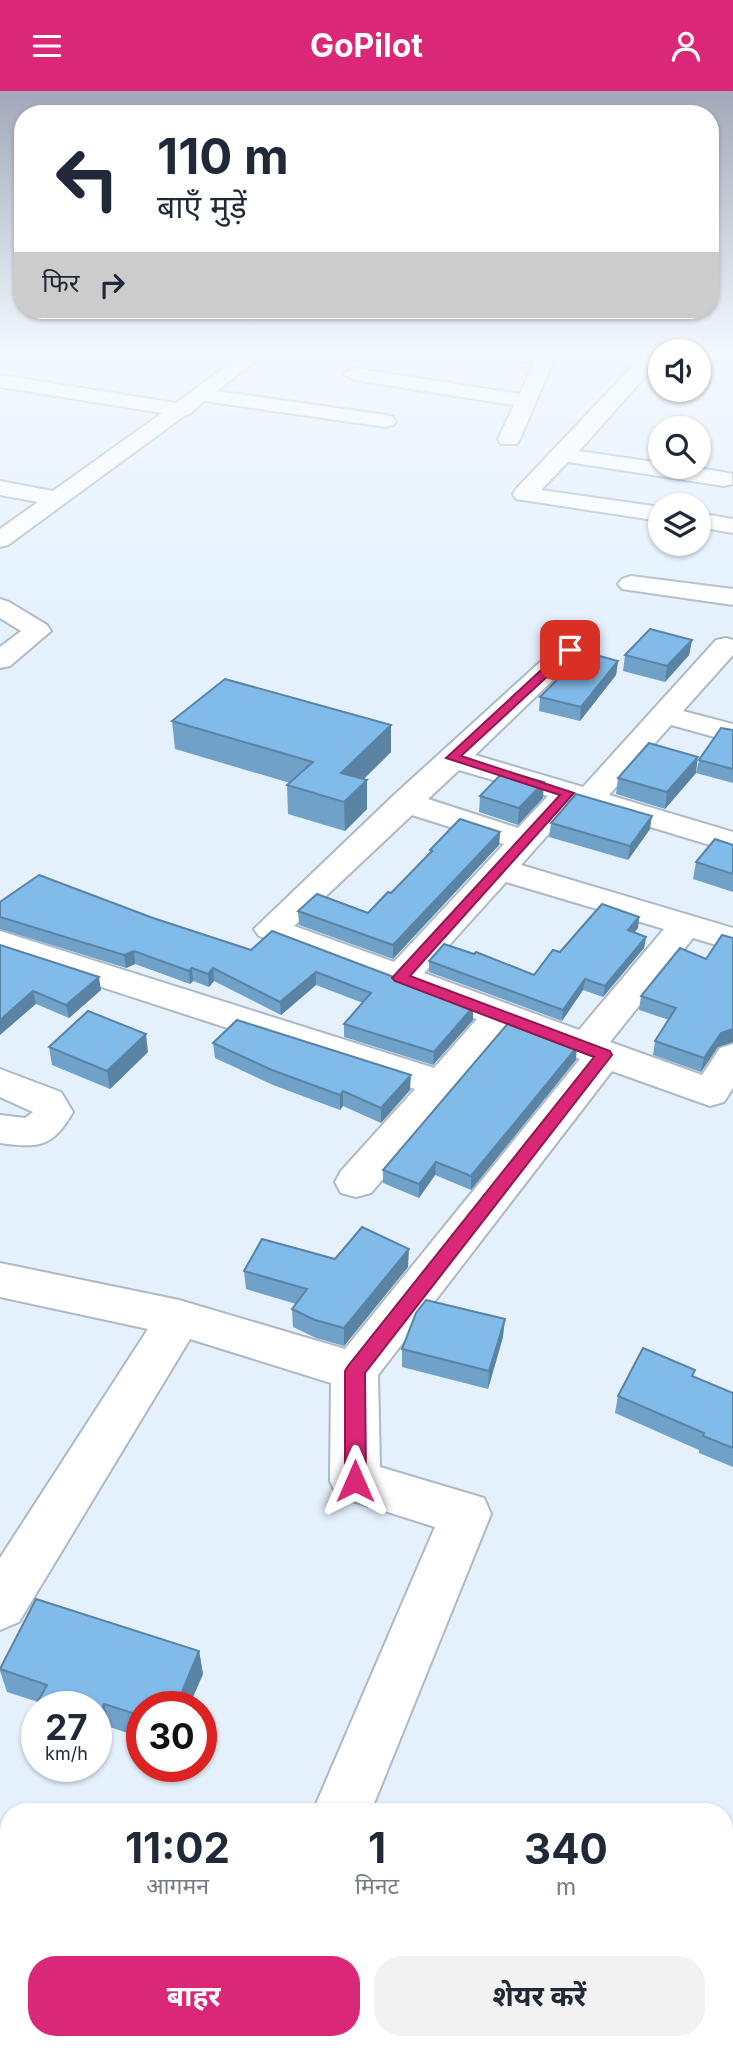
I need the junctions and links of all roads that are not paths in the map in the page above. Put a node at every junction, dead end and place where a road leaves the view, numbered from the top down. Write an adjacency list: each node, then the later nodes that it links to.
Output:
1 (133, 444): 6 (street)
2 (573, 444): 3 (street)
3 (563, 455): 4 (street); 7 (street)
4 (724, 479)
5 (0, 488): 6 (street)
6 (56, 498): 10 (street)
7 (648, 512)
8 (711, 522): 9 (street)
9 (733, 526)
10 (0, 540)
11 (631, 585): 12 (street)
12 (733, 597)
13 (0, 607): 16 (street)
14 (726, 646): 17 (street)
15 (570, 650): 19 (street)
16 (0, 660)
17 (666, 715): 18 (street); 20 (street)
18 (733, 733)
19 (452, 758): 20 (street); 21 (street)
20 (579, 796): 22 (street); 23 (street)
21 (405, 802): 22 (street); 28 (street)
22 (525, 841): 24 (street)
23 (733, 842)
24 (499, 869): 25 (street); 28 (street)
25 (686, 925): 26 (street); 30 (street)
26 (733, 939)
27 (0, 942): 33 (street)
28 (400, 978): 29 (street)
29 (500, 1016): 30 (street); 33 (street)
30 (594, 1051): 31 (street); 38 (street)
31 (733, 1057)
32 (0, 1082): 34 (street)
33 (439, 1083): 35 (street)
34 (0, 1129)
35 (356, 1182)
36 (0, 1280): 37 (street)
37 (179, 1318): 38 (street); 39 (street)
38 (355, 1371): 40 (street)
39 (0, 1605)
40 (345, 1803)

